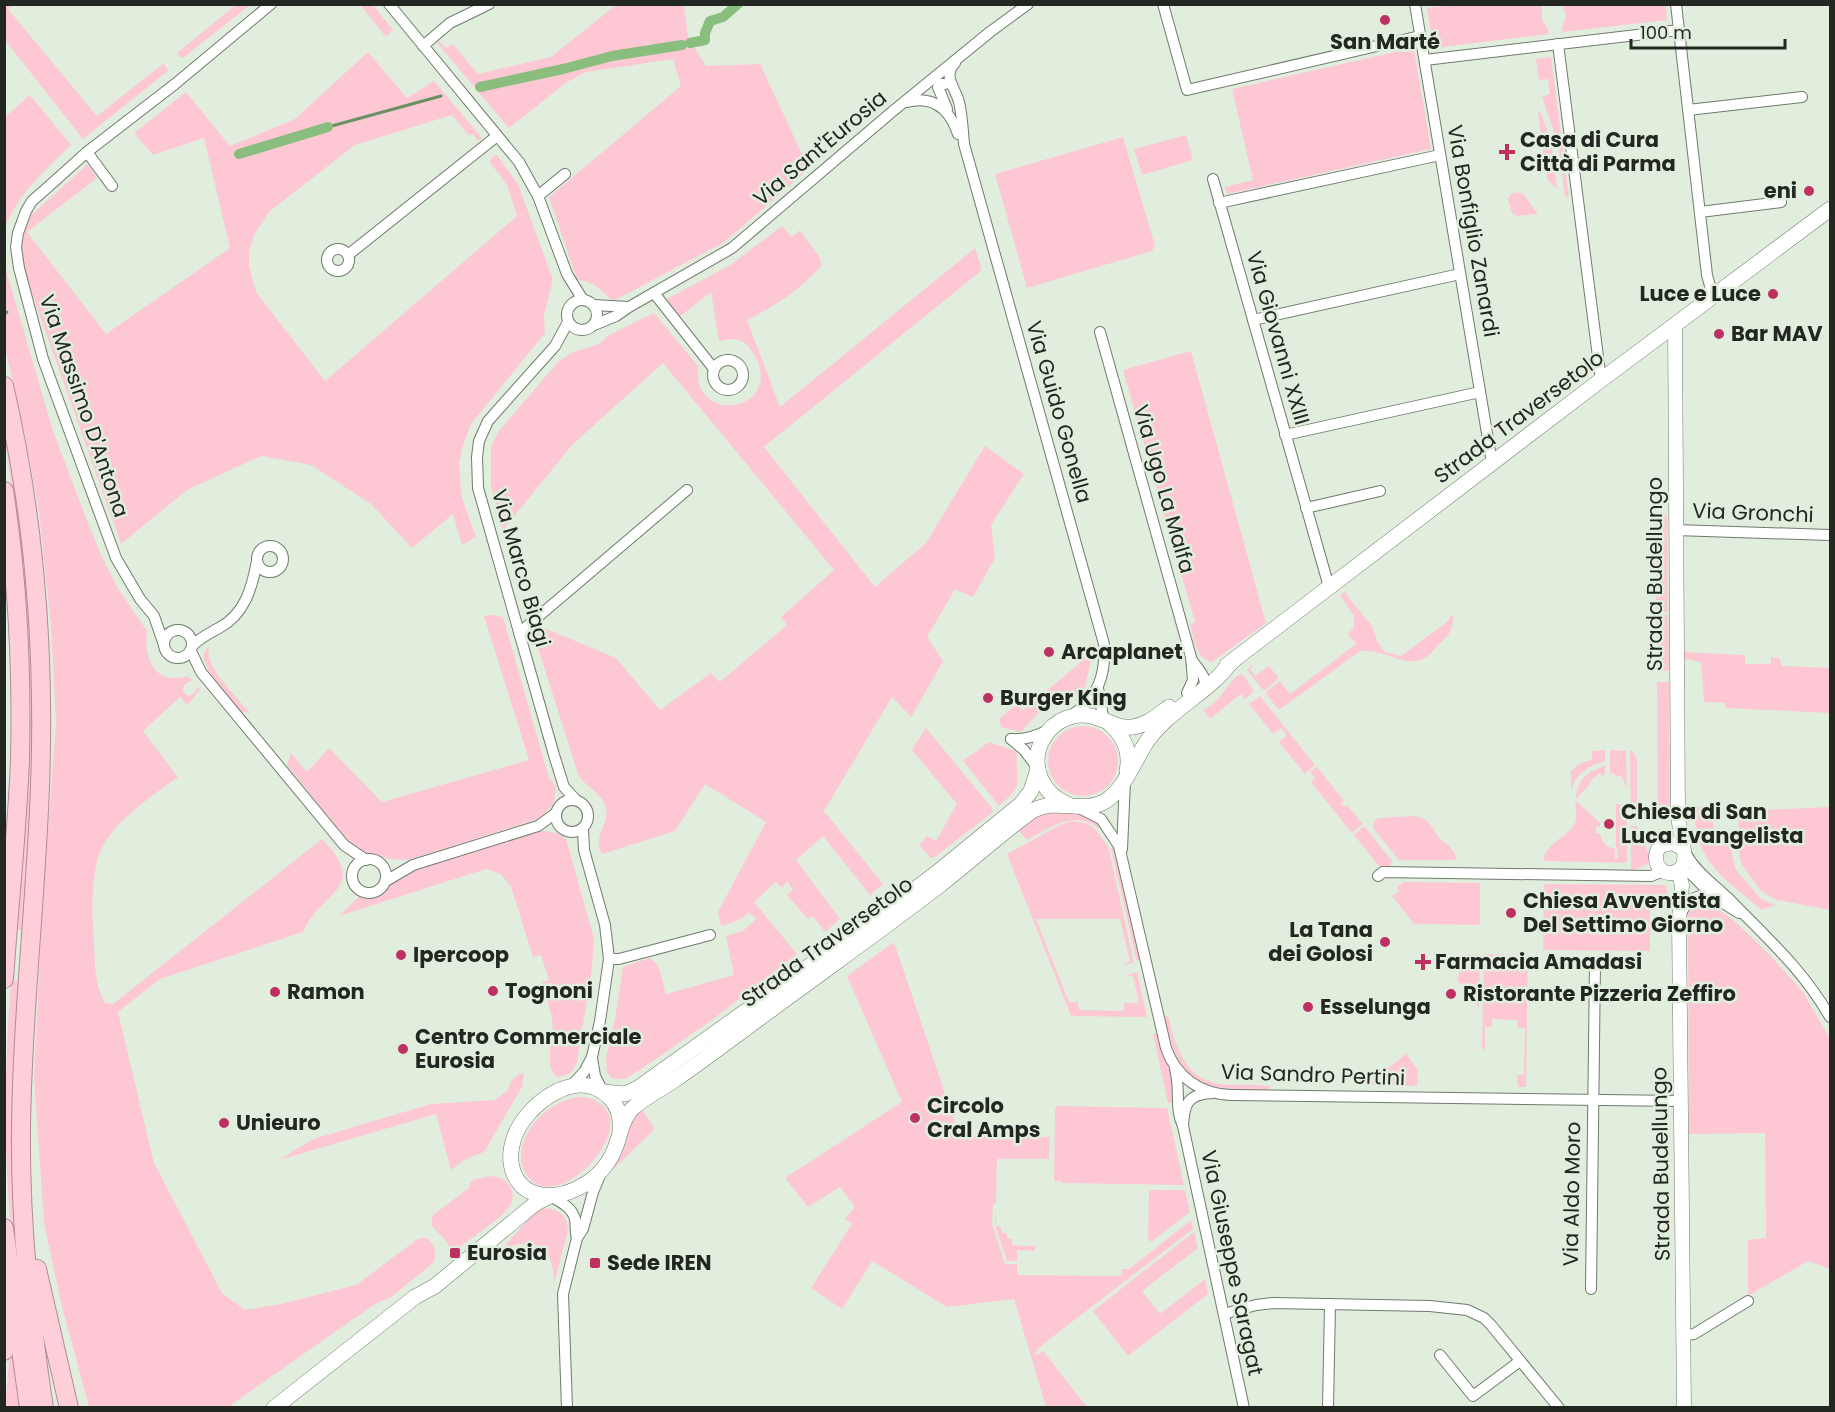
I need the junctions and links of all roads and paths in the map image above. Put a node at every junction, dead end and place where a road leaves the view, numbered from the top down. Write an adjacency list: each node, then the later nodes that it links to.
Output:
1 (271, 4): 22 (street, Via Massimo D'Antona)
2 (389, 4): 11 (street)
3 (489, 4): 11 (street)
4 (1028, 4): 13 (street, Via Sant'Eurosia)
5 (1163, 4): 9 (street)
6 (1415, 4): 9 (street, Via Bonfiglio Zanardi)
7 (1676, 4): 8 (street)
8 (1679, 30): 10 (street); 18 (street)
9 (1420, 36): 12 (street, Via Bonfiglio Zanardi)
10 (1558, 44): 12 (street); 49 (street)
11 (423, 46): 20 (street)
12 (1425, 60): 23 (street, Via Bonfiglio Zanardi)
13 (955, 63): 14 (street, Via Sant'Eurosia); 15 (street, Via Guido Gonella)
14 (927, 84): 15 (street); 17 (street, Via Sant'Eurosia)
15 (949, 87): 19 (street, Via Guido Gonella); 21 (street, Via Guido Gonella)
16 (1802, 97): 18 (street)
17 (898, 107): 19 (street); 35 (street, Via Sant'Eurosia)
18 (1688, 110): 31 (street)
19 (951, 116): 21 (street, Via Guido Gonella)
20 (497, 136): 27 (street); 32 (street)
21 (965, 147): 73 (street, Via Guido Gonella)
22 (87, 152): 26 (street); 64 (street, Via Massimo D'Antona)
23 (1440, 155): 29 (street); 34 (street, Via Bonfiglio Zanardi)
24 (565, 174): 27 (street)
25 (1213, 179): 29 (street, Via Giovanni XXIII)
26 (112, 186)
27 (538, 196): 33 (street)
28 (1781, 202): 31 (street)
29 (1220, 204): 41 (street, Via Giovanni XXIII)
30 (1830, 209): 36 (main road, Strada Traversetolo)
31 (1700, 212): 36 (street)
32 (348, 255)
33 (567, 274): 37 (street); 38 (street)
34 (1460, 274): 41 (street); 51 (street, Via Bonfiglio Zanardi)
35 (654, 293): 40 (street, Via Sant'Eurosia); 48 (street)
36 (1715, 296): 44 (main road, Strada Traversetolo)
37 (583, 300): 38 (street); 39 (street)
38 (570, 305): 42 (street)
39 (594, 305): 40 (street); 43 (street)
40 (628, 307): 43 (street, Via Sant'Eurosia)
41 (1253, 320): 52 (street, Via Giovanni XXIII)
42 (568, 322): 45 (street); 47 (street, Via Marco Biagi)
43 (594, 325): 45 (street)
44 (1675, 325): 49 (main road, Strada Traversetolo); 58 (street, Strada Budellungo)
45 (580, 331): 47 (street, Via Marco Biagi)
46 (1100, 332): 72 (street, Via Ugo La Malfa)
47 (555, 346): 67 (street, Via Marco Biagi)
48 (714, 369)
49 (1601, 380): 53 (main road, Strada Traversetolo)
50 (4, 386): 116 (highway)
51 (1480, 392): 52 (street); 53 (street, Via Bonfiglio Zanardi)
52 (1286, 435): 57 (street, Via Giovanni XXIII)
53 (1492, 463): 63 (main road, Strada Traversetolo)
54 (687, 490): 67 (street)
55 (4, 491): 104 (highway)
56 (1380, 491): 57 (street)
57 (1306, 508): 63 (street, Via Giovanni XXIII)
58 (1675, 530): 59 (street, Via Gronchi); 84 (street, Strada Budellungo)
59 (1830, 535)
60 (257, 561): 61 (street); 61 (street); 62 (street)
61 (269, 572): 62 (street)
62 (253, 584): 66 (street)
63 (1329, 587): 72 (main road, Strada Traversetolo)
64 (154, 616): 65 (street, Via Massimo D'Antona); 68 (street, Via Massimo D'Antona)
65 (182, 631): 66 (street); 68 (street); 69 (street, Via Massimo D'Antona)
66 (208, 633): 69 (street)
67 (519, 633): 79 (street, Via Marco Biagi)
68 (164, 645): 70 (street, Via Massimo D'Antona)
69 (192, 649): 70 (street); 71 (street, Via Massimo D'Antona)
70 (175, 658): 71 (street, Via Massimo D'Antona)
71 (201, 672): 88 (street, Via Massimo D'Antona)
72 (1199, 683): 75 (main road, Strada Traversetolo); 78 (main road, Strada Traversetolo)
73 (1098, 688): 74 (street, Via Guido Gonella); 75 (street, Via Guido Gonella)
74 (1070, 717): 75 (main road, Strada Traversetolo); 76 (main road)
75 (1109, 723): 78 (main road)
76 (1052, 727): 77 (main road, Strada Traversetolo); 77 (street)
77 (1038, 769): 82 (main road); 110 (main road, Strada Traversetolo)
78 (1126, 776): 82 (main road, Strada Traversetolo); 90 (street, Via Sandro Pertini)
79 (564, 787): 80 (street, Via Marco Biagi); 81 (street, Via Marco Biagi)
80 (576, 800): 81 (street); 86 (street)
81 (563, 802): 83 (street)
82 (1072, 805): 90 (street, Via Sandro Pertini); 118 (main road, Strada Traversetolo)
83 (556, 813): 85 (street); 86 (street)
84 (1678, 822): 87 (street, Strada Budellungo); 89 (street, Strada Budellungo)
85 (538, 826): 86 (street); 93 (street)
86 (573, 831): 102 (street)
87 (1668, 843): 89 (street); 94 (street, Strada Budellungo)
88 (344, 845): 91 (street, Via Massimo D'Antona); 95 (street, Via Massimo D'Antona)
89 (1683, 850): 94 (street, Strada Budellungo); 99 (street)
90 (1122, 852): 107 (street, Via Sandro Pertini)
91 (366, 860): 92 (street); 95 (street)
92 (380, 864): 93 (street); 97 (street)
93 (413, 865): 97 (street)
94 (1669, 869): 96 (street); 98 (street); 100 (street, Strada Budellungo)
95 (353, 872): 97 (street)
96 (1378, 876)
97 (386, 881)
98 (1711, 895): 99 (street); 100 (street)
99 (1744, 916): 105 (street)
100 (1679, 920): 115 (street, Strada Budellungo)
101 (710, 935): 102 (street)
102 (609, 958): 106 (street)
103 (1595, 964): 114 (street, Via Aldo Moro)
104 (4, 979)
105 (1830, 1017)
106 (592, 1058): 109 (street); 110 (street)
107 (1172, 1061): 108 (street, Via Sandro Pertini); 111 (street, Via Giuseppe Saragat)
108 (1192, 1083): 111 (street); 112 (street, Via Sandro Pertini); 113 (street, Via Giuseppe Saragat)
109 (570, 1087): 110 (main road, Strada Traversetolo); 120 (main road)
110 (603, 1092): 118 (main road)
111 (1179, 1092): 117 (street, Via Giuseppe Saragat)
112 (1216, 1094): 113 (street); 114 (street, Via Sandro Pertini)
113 (1191, 1099): 117 (street, Via Giuseppe Saragat)
114 (1593, 1100): 115 (street, Via Sandro Pertini); 126 (street, Via Aldo Moro)
115 (1681, 1101): 131 (street, Strada Budellungo)
116 (21, 1110): 136 (highway); 137 (highway)
117 (1183, 1126): 130 (street, Via Giuseppe Saragat)
118 (620, 1131): 119 (main road, Strada Traversetolo)
119 (602, 1170): 121 (main road, Strada Traversetolo); 124 (street)
120 (517, 1179): 121 (main road); 122 (main road)
121 (550, 1196): 122 (main road, Strada Traversetolo); 124 (street)
122 (516, 1219): 125 (main road, Strada Traversetolo)
123 (4, 1228): 135 (highway)
124 (577, 1238): 140 (street)
125 (433, 1287): 138 (main road, Strada Traversetolo); 139 (main road, Strada Traversetolo)
126 (1591, 1289)
127 (1748, 1301): 131 (street)
128 (1330, 1304): 130 (street); 134 (street); 142 (street)
129 (4, 1305): 132 (highway)
130 (1224, 1314): 141 (street, Via Giuseppe Saragat)
131 (1684, 1335): 144 (street, Strada Budellungo)
132 (4, 1351)
133 (1440, 1355): 134 (street)
134 (1520, 1361): 143 (street)
135 (29, 1407)
136 (44, 1407)
137 (69, 1407)
138 (274, 1407)
139 (287, 1407)
140 (567, 1407)
141 (1244, 1407)
142 (1328, 1407)
143 (1559, 1407)
144 (1684, 1407)

